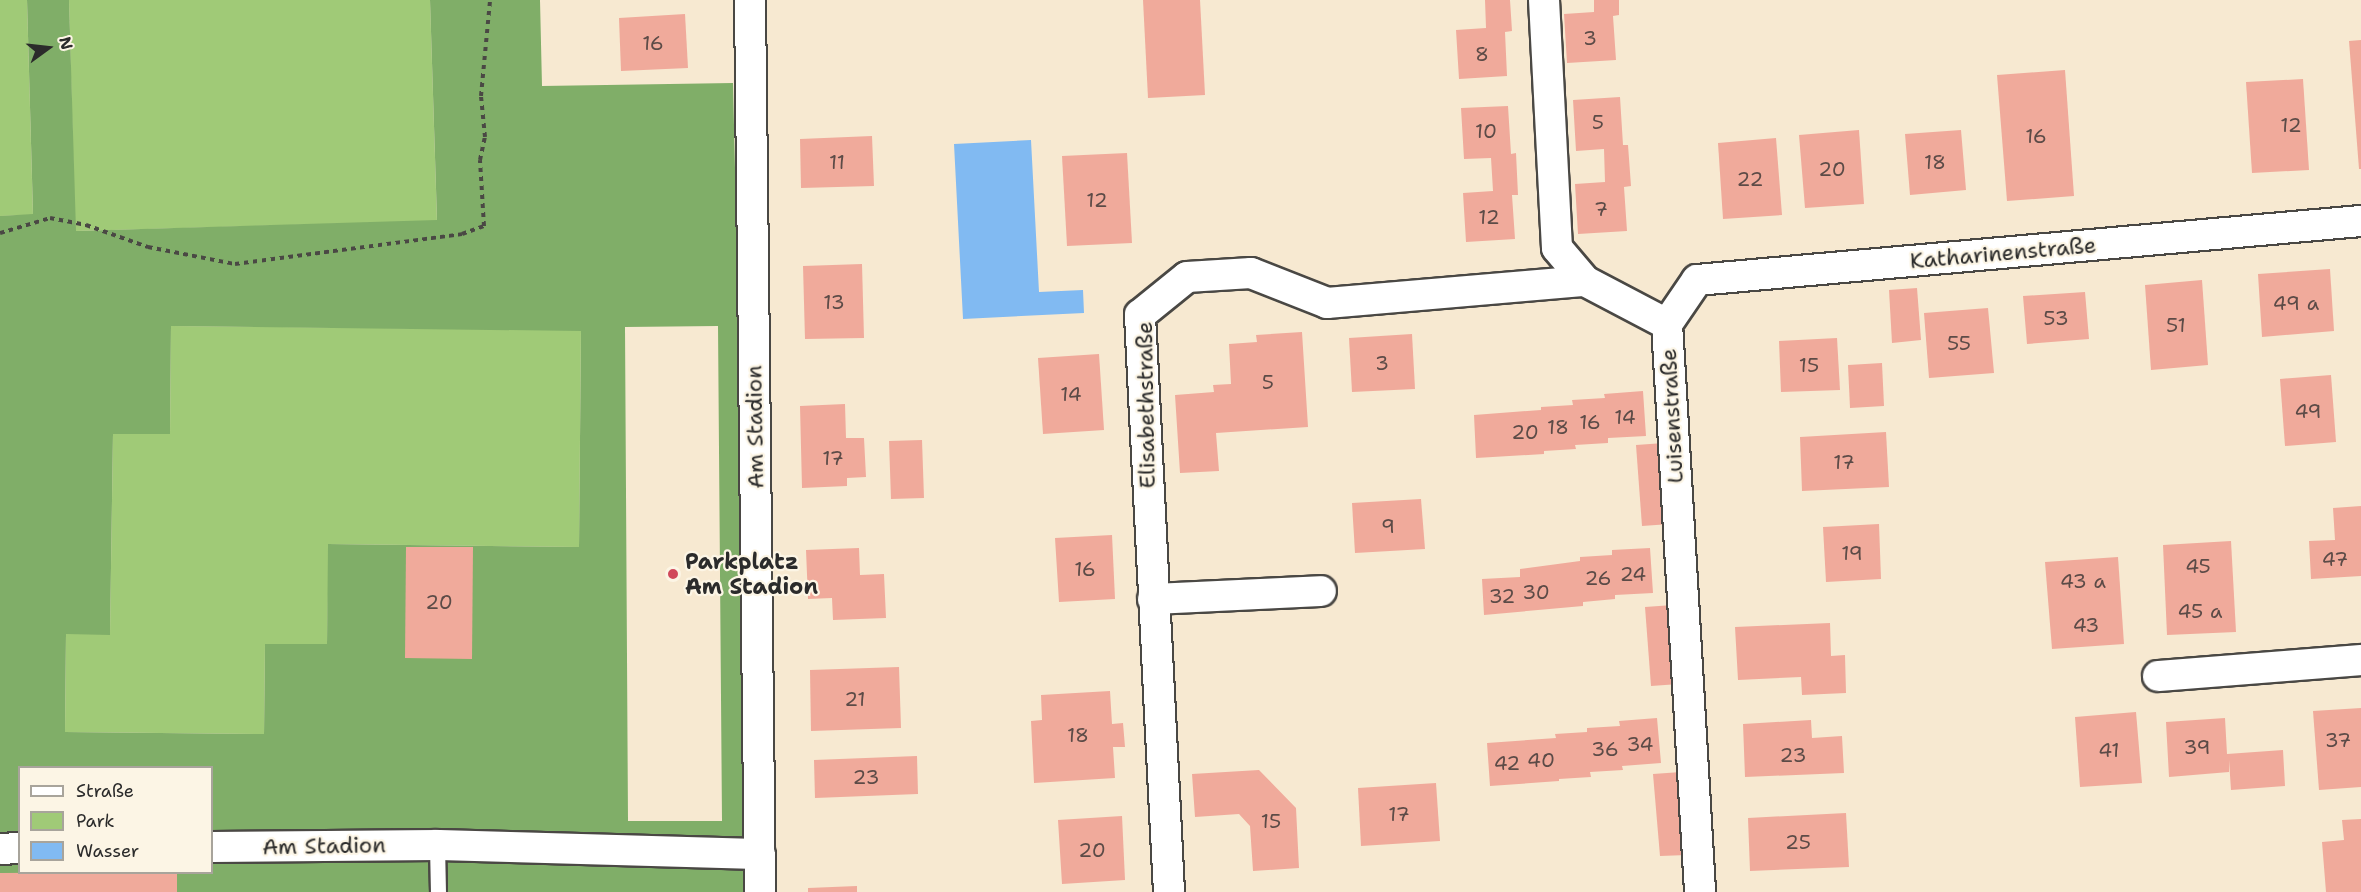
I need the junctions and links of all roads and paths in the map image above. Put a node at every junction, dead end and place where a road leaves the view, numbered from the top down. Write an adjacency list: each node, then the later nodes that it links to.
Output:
1 (490, 0): 5 (path)
2 (750, 0): 16 (street, Am Stadion)
3 (1544, 0): 6 (street, Luisenstraße)
4 (2361, 221): 7 (street, Katharinenstraße)
5 (0, 233)
6 (1585, 280): 7 (street, Luisenstraße); 9 (street, Elisabethstraße)
7 (1667, 324): 20 (street, Luisenstraße)
8 (1321, 591): 9 (street)
9 (1154, 599): 19 (street, Elisabethstraße)
10 (2361, 660): 11 (street)
11 (2158, 676)
12 (437, 845): 13 (street, Am Stadion); 16 (street, Am Stadion); 17 (lane)
13 (213, 847)
14 (18, 848): 15 (street)
15 (0, 849)
16 (760, 854): 18 (street, Am Stadion)
17 (438, 892)
18 (760, 892)
19 (1169, 892)
20 (1700, 892)

